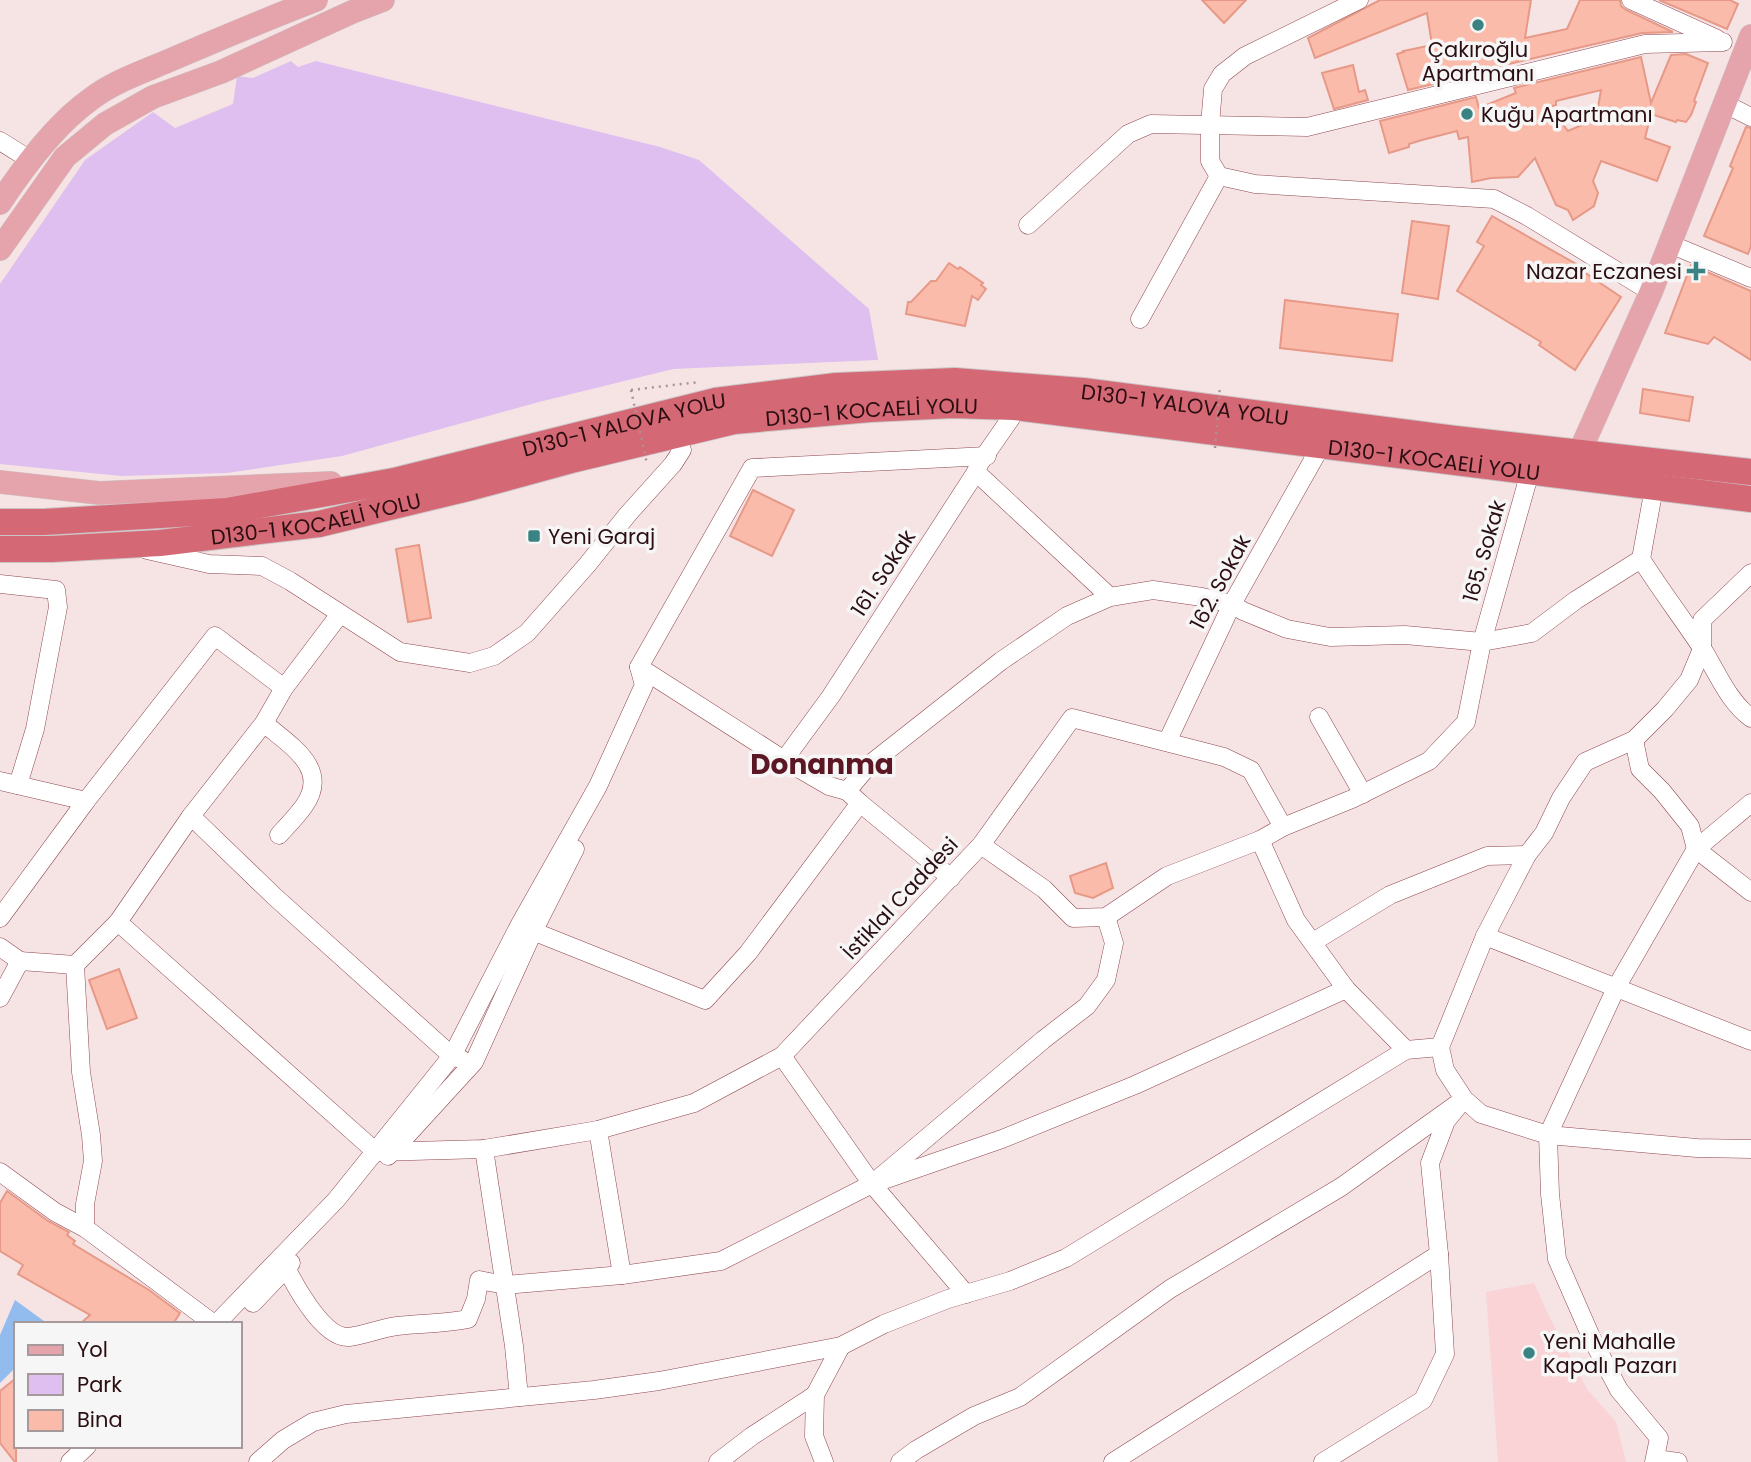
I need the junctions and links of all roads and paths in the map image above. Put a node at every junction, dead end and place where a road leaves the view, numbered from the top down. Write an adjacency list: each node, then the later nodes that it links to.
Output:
1 (316, 0): 6 (main road)
2 (383, 0): 8 (main road)
3 (1359, 0): 11 (street)
4 (1631, 0): 5 (street)
5 (1723, 42): 7 (street); 11 (street)
6 (207, 44): 8 (street); 13 (main road)
7 (1748, 44): 9 (main road)
8 (221, 72): 16 (main road)
9 (1725, 104): 10 (street); 18 (main road)
10 (1751, 117)
11 (1210, 125): 14 (street); 17 (street)
12 (0, 141): 13 (street)
13 (32, 161): 15 (main road)
14 (1219, 176): 21 (street); 22 (street)
15 (0, 203): 16 (street)
16 (19, 221): 19 (main road)
17 (1028, 225)
18 (1670, 244): 20 (street); 21 (main road)
19 (0, 249)
20 (1751, 278)
21 (1651, 292): 31 (main road)
22 (1140, 319)
23 (666, 385): 30 (path, bridge)
24 (1220, 386): 27 (path, bridge)
25 (1014, 407): 26 (highway, D130-1 KOCAELİ YOLU); 29 (street, 161. Sokak); 40 (highway, D130-1 KOCAELİ YOLU)
26 (1321, 446): 33 (highway, D130-1 KOCAELİ YOLU); 46 (street, 162. Sokak)
27 (1214, 448)
28 (682, 450): 47 (street)
29 (987, 456): 32 (street, 161. Sokak); 50 (street)
30 (647, 464)
31 (1574, 465): 33 (highway, D130-1 KOCAELİ YOLU); 34 (highway, D130-1 YALOVA YOLU); 35 (highway, D130-1 YALOVA YOLU); 37 (highway, D130-1 KOCAELİ YOLU)
32 (976, 472): 45 (street); 57 (street, 161. Sokak)
33 (1530, 472): 48 (street, 165. Sokak)
34 (1751, 472)
35 (394, 481): 36 (main road); 39 (highway, D130-1 YALOVA YOLU)
36 (2, 483)
37 (1654, 488): 38 (highway, D130-1 KOCAELİ YOLU); 42 (street)
38 (1751, 499)
39 (0, 522)
40 (112, 546): 41 (highway, D130-1 KOCAELİ YOLU); 47 (street)
41 (0, 549)
42 (1641, 559): 48 (street); 49 (street)
43 (1751, 573): 49 (street)
44 (0, 584): 58 (street)
45 (1110, 597): 46 (street); 60 (street)
46 (1232, 604): 48 (street); 56 (street, 162. Sokak)
47 (341, 614): 51 (street)
48 (1482, 642): 59 (street)
49 (1702, 649): 53 (street); 55 (street)
50 (639, 667): 57 (street); 75 (street)
51 (284, 688): 54 (street); 61 (street)
52 (1319, 717): 59 (street)
53 (1751, 718)
54 (264, 723): 63 (street); 65 (street)
55 (1634, 740): 68 (street); 69 (street)
56 (1167, 743): 64 (street); 67 (street)
57 (784, 760): 60 (street)
58 (9, 783): 61 (street)
59 (1363, 794): 64 (street)
60 (853, 797): 70 (street); 75 (street)
61 (86, 801): 73 (street)
62 (1751, 803): 68 (street)
63 (191, 816): 74 (street); 87 (street)
64 (1283, 827): 66 (street)
65 (279, 835)
66 (1260, 840): 72 (street); 77 (street)
67 (981, 845): 70 (street, İstiklal Caddesi); 72 (street, İstiklal Caddesi)
68 (1696, 849): 71 (street); 81 (street)
69 (1527, 855): 76 (street); 77 (street)
70 (951, 878): 88 (street, İstiklal Caddesi)
71 (1751, 892)
72 (1106, 917): 97 (street)
73 (0, 918)
74 (118, 922): 80 (street); 95 (street)
75 (526, 929): 87 (street); 89 (street)
76 (1485, 936): 81 (street); 85 (street)
77 (1313, 942): 82 (street)
78 (0, 947): 79 (street)
79 (20, 961): 80 (street); 83 (street)
80 (75, 965): 98 (street)
81 (1617, 986): 84 (street); 92 (street)
82 (1346, 989): 86 (street); 97 (street)
83 (0, 998)
84 (1751, 1041)
85 (1440, 1047): 86 (street); 90 (street)
86 (1406, 1050): 103 (street)
87 (452, 1056): 89 (street); 95 (street)
88 (782, 1056): 91 (street, İstiklal Caddesi); 97 (street)
89 (474, 1062): 95 (street)
90 (1464, 1099): 92 (street); 99 (street); 118 (street)
91 (598, 1130): 93 (street, İstiklal Caddesi); 101 (street)
92 (1548, 1135): 94 (street); 112 (street)
93 (484, 1149): 95 (street, İstiklal Caddesi); 102 (street)
94 (1751, 1149)
95 (384, 1152): 100 (street)
96 (0, 1172): 98 (street)
97 (872, 1184): 101 (street); 103 (street)
98 (85, 1228): 104 (street)
99 (1439, 1254): 119 (street); 120 (street)
100 (283, 1263): 102 (street); 105 (street); 106 (street)
101 (622, 1275): 102 (street)
102 (505, 1285): 109 (street)
103 (966, 1294): 107 (street)
104 (212, 1322)
105 (217, 1322)
106 (234, 1322)
107 (841, 1346): 108 (street); 109 (street)
108 (815, 1395): 116 (street); 117 (street)
109 (519, 1397): 115 (street)
110 (71, 1448): 113 (street)
111 (85, 1448): 114 (street)
112 (1655, 1460): 121 (street)
113 (56, 1462)
114 (70, 1462)
115 (258, 1462)
116 (718, 1462)
117 (824, 1462)
118 (900, 1462)
119 (1113, 1462)
120 (1323, 1462)
121 (1678, 1462)

